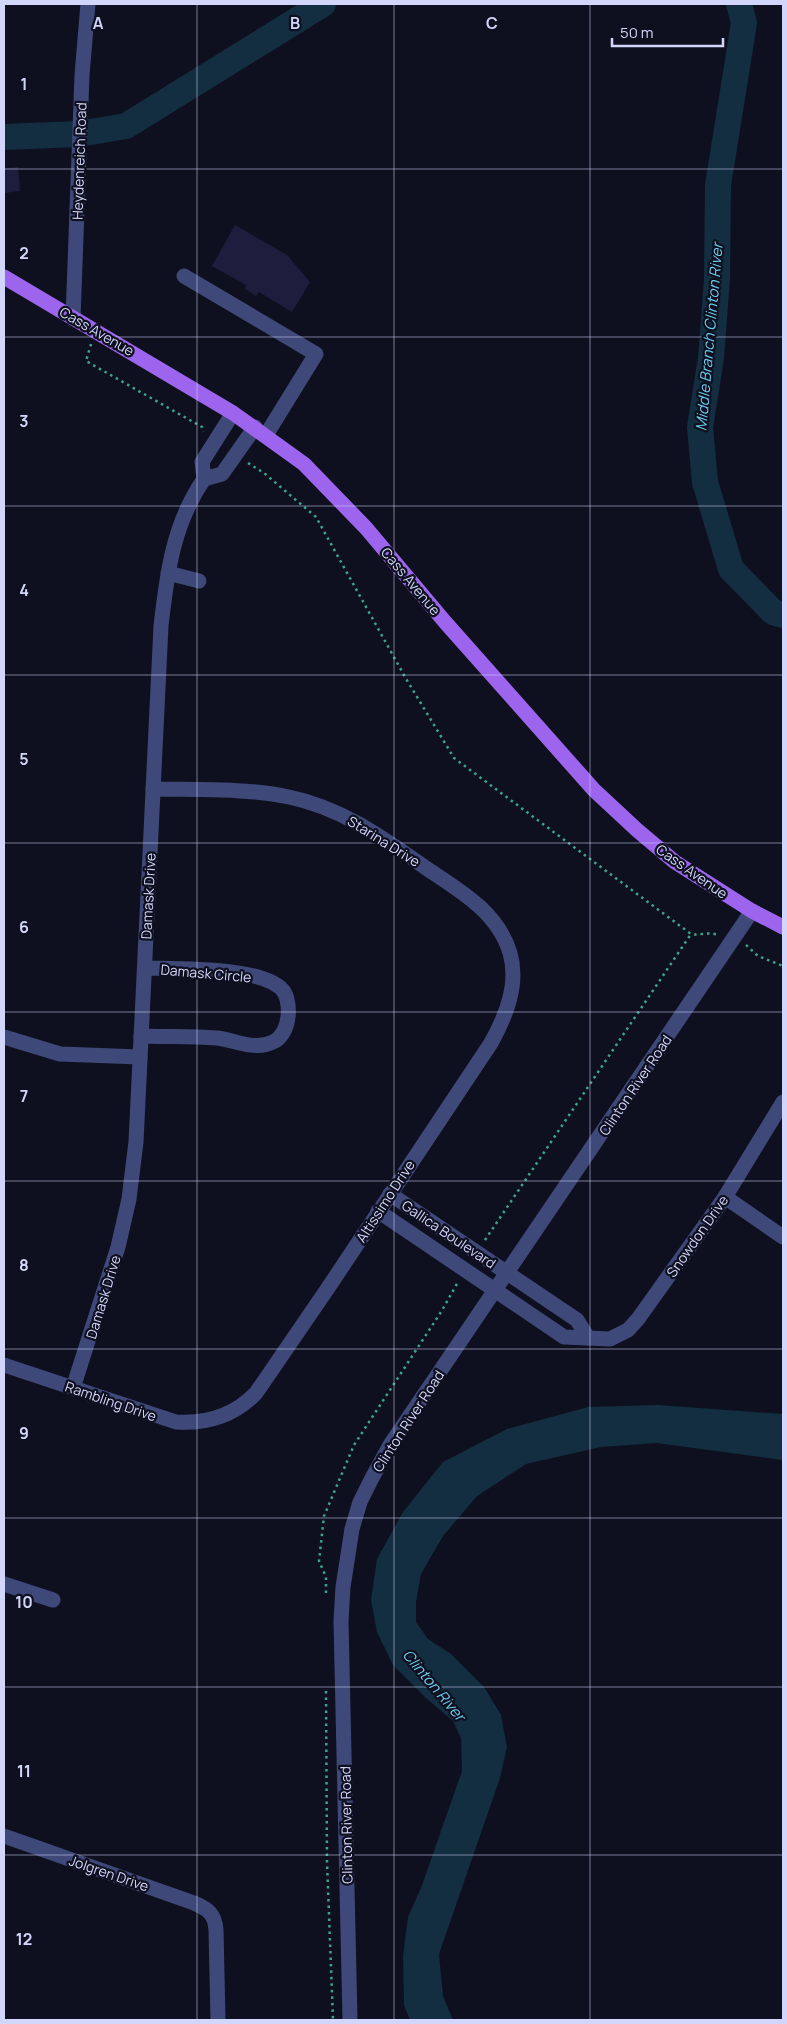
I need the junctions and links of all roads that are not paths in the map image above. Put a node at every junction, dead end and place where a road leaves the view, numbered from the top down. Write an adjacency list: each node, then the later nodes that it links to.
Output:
1 (88, 4): 4 (street, Heydenreich Road)
2 (184, 276): 6 (street)
3 (4, 277): 4 (main road, Cass Avenue)
4 (74, 318): 5 (main road, Cass Avenue)
5 (234, 413): 6 (main road, Cass Avenue); 7 (street, Damask Drive)
6 (260, 431): 7 (street); 11 (main road, Cass Avenue)
7 (204, 479): 8 (street, Damask Drive)
8 (168, 573): 9 (street); 10 (street, Damask Drive)
9 (199, 581)
10 (153, 789): 13 (street, Starina Drive); 14 (street, Damask Drive)
11 (752, 911): 12 (main road, Cass Avenue); 23 (street, Clinton River Road)
12 (783, 927)
13 (512, 962): 19 (street, Altissimo Drive)
14 (145, 968): 15 (street, Damask Drive); 15 (street, Damask Circle)
15 (141, 1036): 17 (street, Damask Drive)
16 (4, 1037): 17 (street)
17 (140, 1057): 27 (street, Damask Drive)
18 (783, 1102): 20 (street, Snowdon Drive)
19 (390, 1194): 21 (street, Altissimo Drive); 23 (street, Gallica Boulevard)
20 (725, 1197): 22 (street); 25 (street, Snowdon Drive)
21 (378, 1210): 24 (street, Gallica Boulevard); 28 (street, Altissimo Drive)
22 (783, 1237)
23 (508, 1273): 24 (street, Clinton River Road); 25 (street)
24 (495, 1290): 25 (street, Snowdon Drive); 33 (street, Clinton River Road)
25 (588, 1338)
26 (4, 1365): 27 (street, Rambling Drive)
27 (73, 1388): 28 (street, Rambling Drive)
28 (220, 1417)
29 (4, 1584): 30 (street)
30 (53, 1600)
31 (4, 1836): 32 (street, Jolgren Drive)
32 (218, 2020)
33 (350, 2020)

